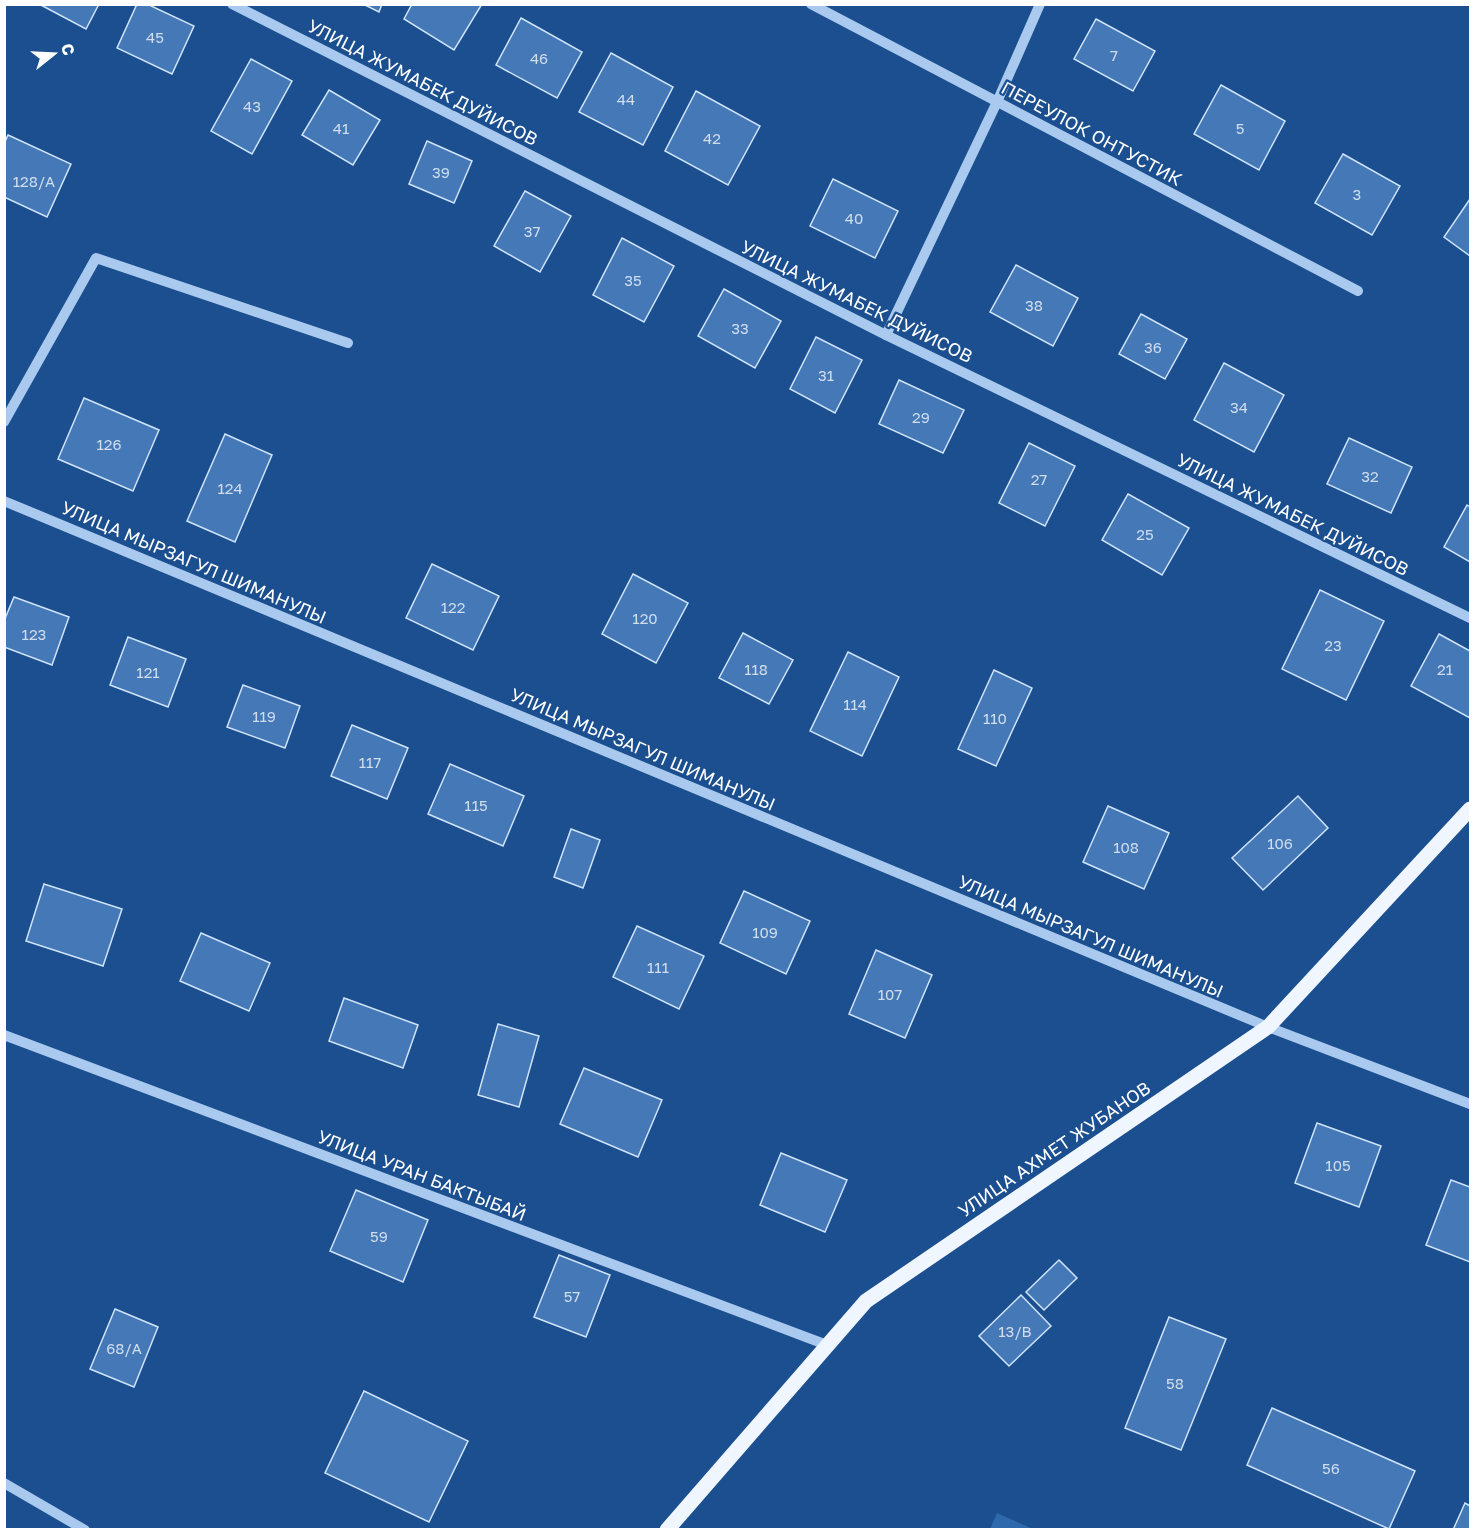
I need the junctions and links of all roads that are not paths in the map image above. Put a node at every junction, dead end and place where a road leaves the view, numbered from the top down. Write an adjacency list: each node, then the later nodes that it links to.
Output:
1 (232, 4): 6 (street, УЛИЦА ЖУМАБЕК ДУЙИСОВ)
2 (811, 4): 4 (street, ПЕРЕУЛОК ОНТУСТИК)
3 (1040, 4): 4 (street)
4 (997, 102): 5 (street, ПЕРЕУЛОК ОНТУСТИК); 6 (street)
5 (1359, 291)
6 (886, 335): 10 (street, УЛИЦА ЖУМАБЕК ДУЙИСОВ)
7 (348, 343): 8 (street)
8 (4, 422)
9 (4, 501): 12 (street, УЛИЦА МЫРЗАГУЛ ШИМАНУЛЫ)
10 (1470, 618)
11 (1470, 809): 12 (main road, УЛИЦА АХМЕТ ЖУБАНОВ)
12 (1268, 1027): 14 (street, УЛИЦА МЫРЗАГУЛ ШИМАНУЛЫ); 15 (main road, УЛИЦА АХМЕТ ЖУБАНОВ)
13 (4, 1035): 15 (street, УЛИЦА УРАН БАКТЫБАЙ)
14 (1470, 1104)
15 (827, 1346): 18 (main road, УЛИЦА АХМЕТ ЖУБАНОВ)
16 (4, 1483): 17 (street)
17 (85, 1530)
18 (667, 1530)

